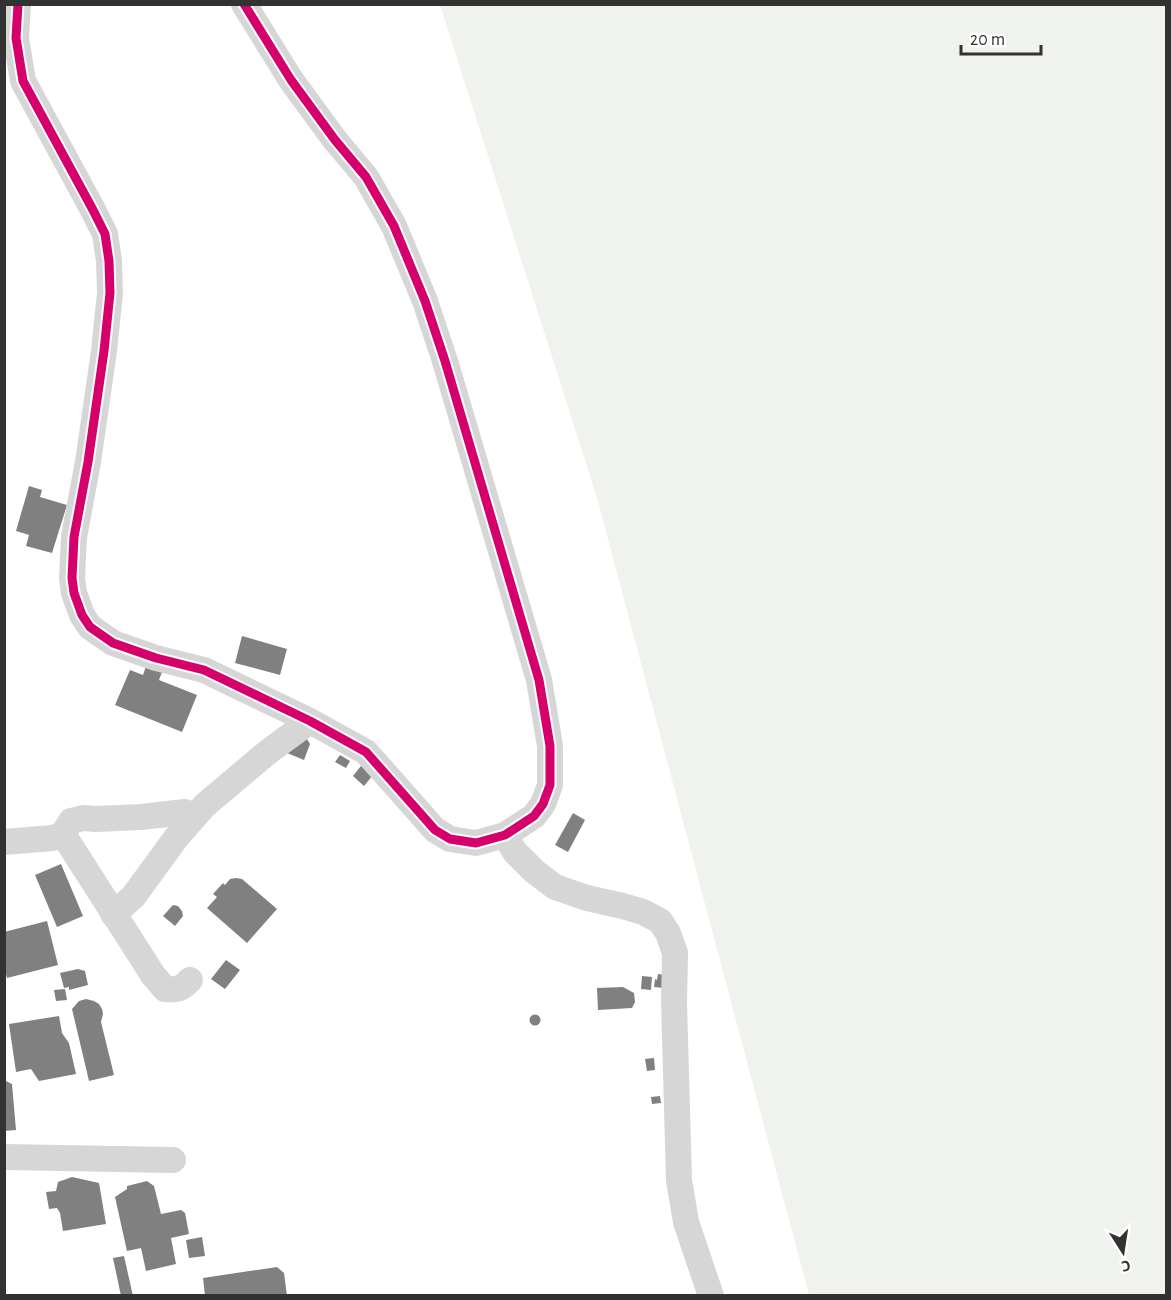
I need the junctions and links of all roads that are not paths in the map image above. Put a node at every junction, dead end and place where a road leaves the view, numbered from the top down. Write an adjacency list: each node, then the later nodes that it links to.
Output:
1 (18, 4): 3 (street)
2 (244, 4): 6 (street)
3 (310, 721): 4 (street); 6 (street)
4 (195, 816): 5 (street); 8 (street)
5 (63, 834): 7 (street); 8 (street)
6 (505, 835): 12 (street)
7 (4, 842)
8 (113, 914): 9 (street)
9 (190, 980)
10 (4, 1157): 11 (street)
11 (173, 1160)
12 (711, 1296)

